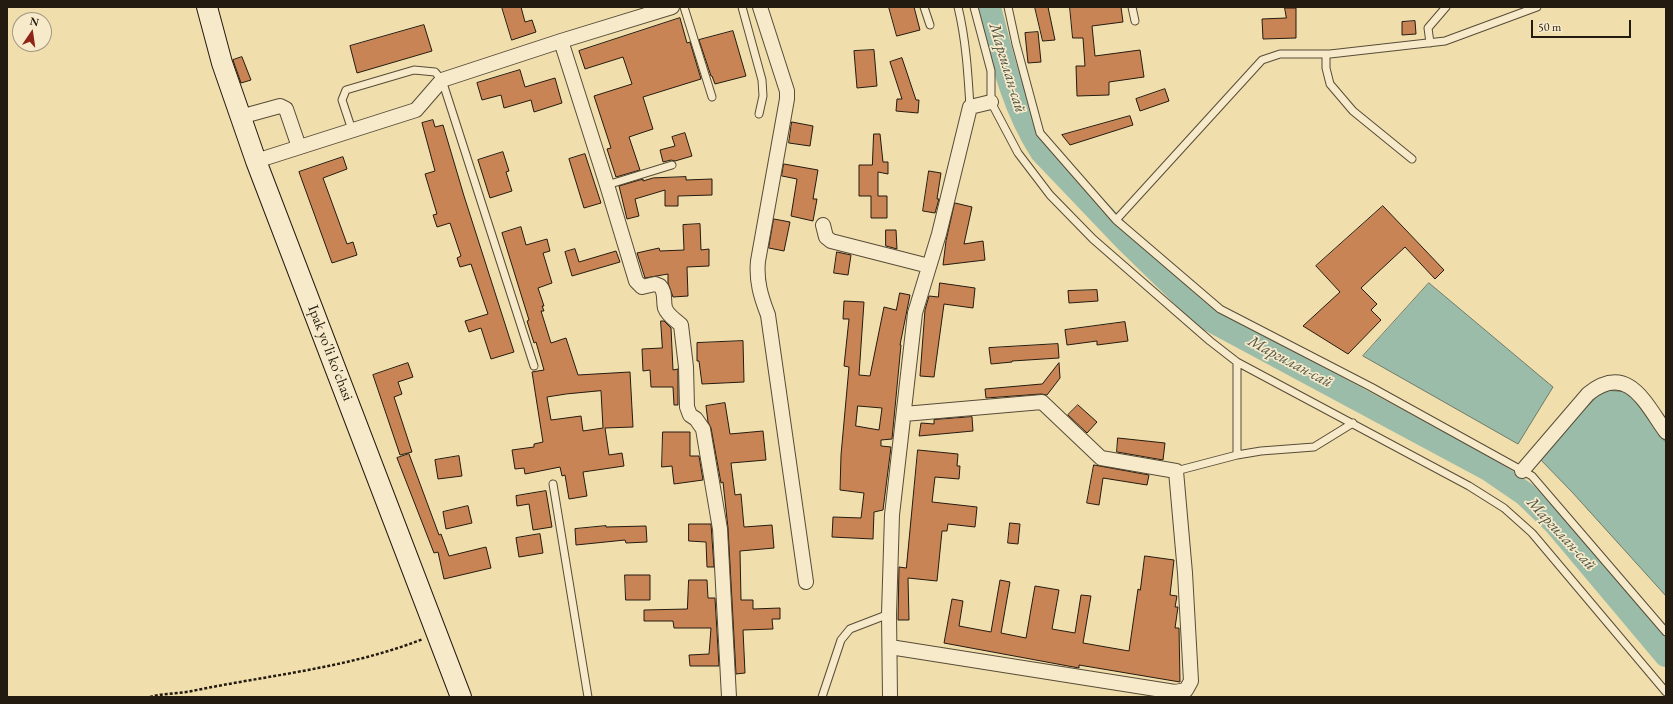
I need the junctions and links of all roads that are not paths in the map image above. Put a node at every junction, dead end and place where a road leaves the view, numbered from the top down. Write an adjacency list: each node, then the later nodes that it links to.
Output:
1 (207, 7): 23 (main road, Ipak yo'li ko'chasi)
2 (672, 7): 15 (street)
3 (684, 7): 19 (lane)
4 (742, 7): 22 (lane)
5 (760, 7): 42 (street)
6 (924, 7): 14 (lane)
7 (958, 7): 21 (lane)
8 (974, 7): 20 (lane)
9 (1008, 7): 30 (lane)
10 (1132, 7): 13 (lane)
11 (1446, 7): 16 (lane)
12 (1537, 7): 16 (lane)
13 (1135, 21)
14 (930, 24)
15 (561, 41): 18 (street); 29 (street)
16 (1430, 43): 17 (lane)
17 (1326, 54): 26 (lane); 30 (lane)
18 (442, 80): 24 (street); 24 (lane); 34 (lane)
19 (712, 97)
20 (991, 102): 21 (street); 33 (lane)
21 (970, 107): 32 (street)
22 (759, 114)
23 (240, 117): 25 (street); 27 (main road, Ipak yo'li ko'chasi)
24 (352, 130): 25 (street)
25 (299, 147): 27 (street)
26 (1412, 159)
27 (256, 161): 47 (main road, Ipak yo'li ko'chasi)
28 (672, 165): 29 (lane)
29 (607, 185): 49 (street)
30 (1116, 220): 40 (lane)
31 (823, 225): 32 (street)
32 (929, 266): 35 (street)
33 (1237, 362): 36 (lane); 38 (lane)
34 (534, 366)
35 (904, 414): 39 (street); 43 (street)
36 (1353, 423): 38 (lane); 46 (lane)
37 (1666, 432): 40 (street)
38 (1238, 455): 39 (lane)
39 (1176, 471): 45 (street)
40 (1522, 471): 44 (lane)
41 (553, 484): 48 (lane)
42 (806, 582)
43 (889, 614): 45 (street); 50 (lane)
44 (1666, 632)
45 (890, 647): 51 (street)
46 (1666, 692)
47 (461, 697)
48 (588, 697)
49 (729, 697)
50 (822, 697)
51 (890, 697)

